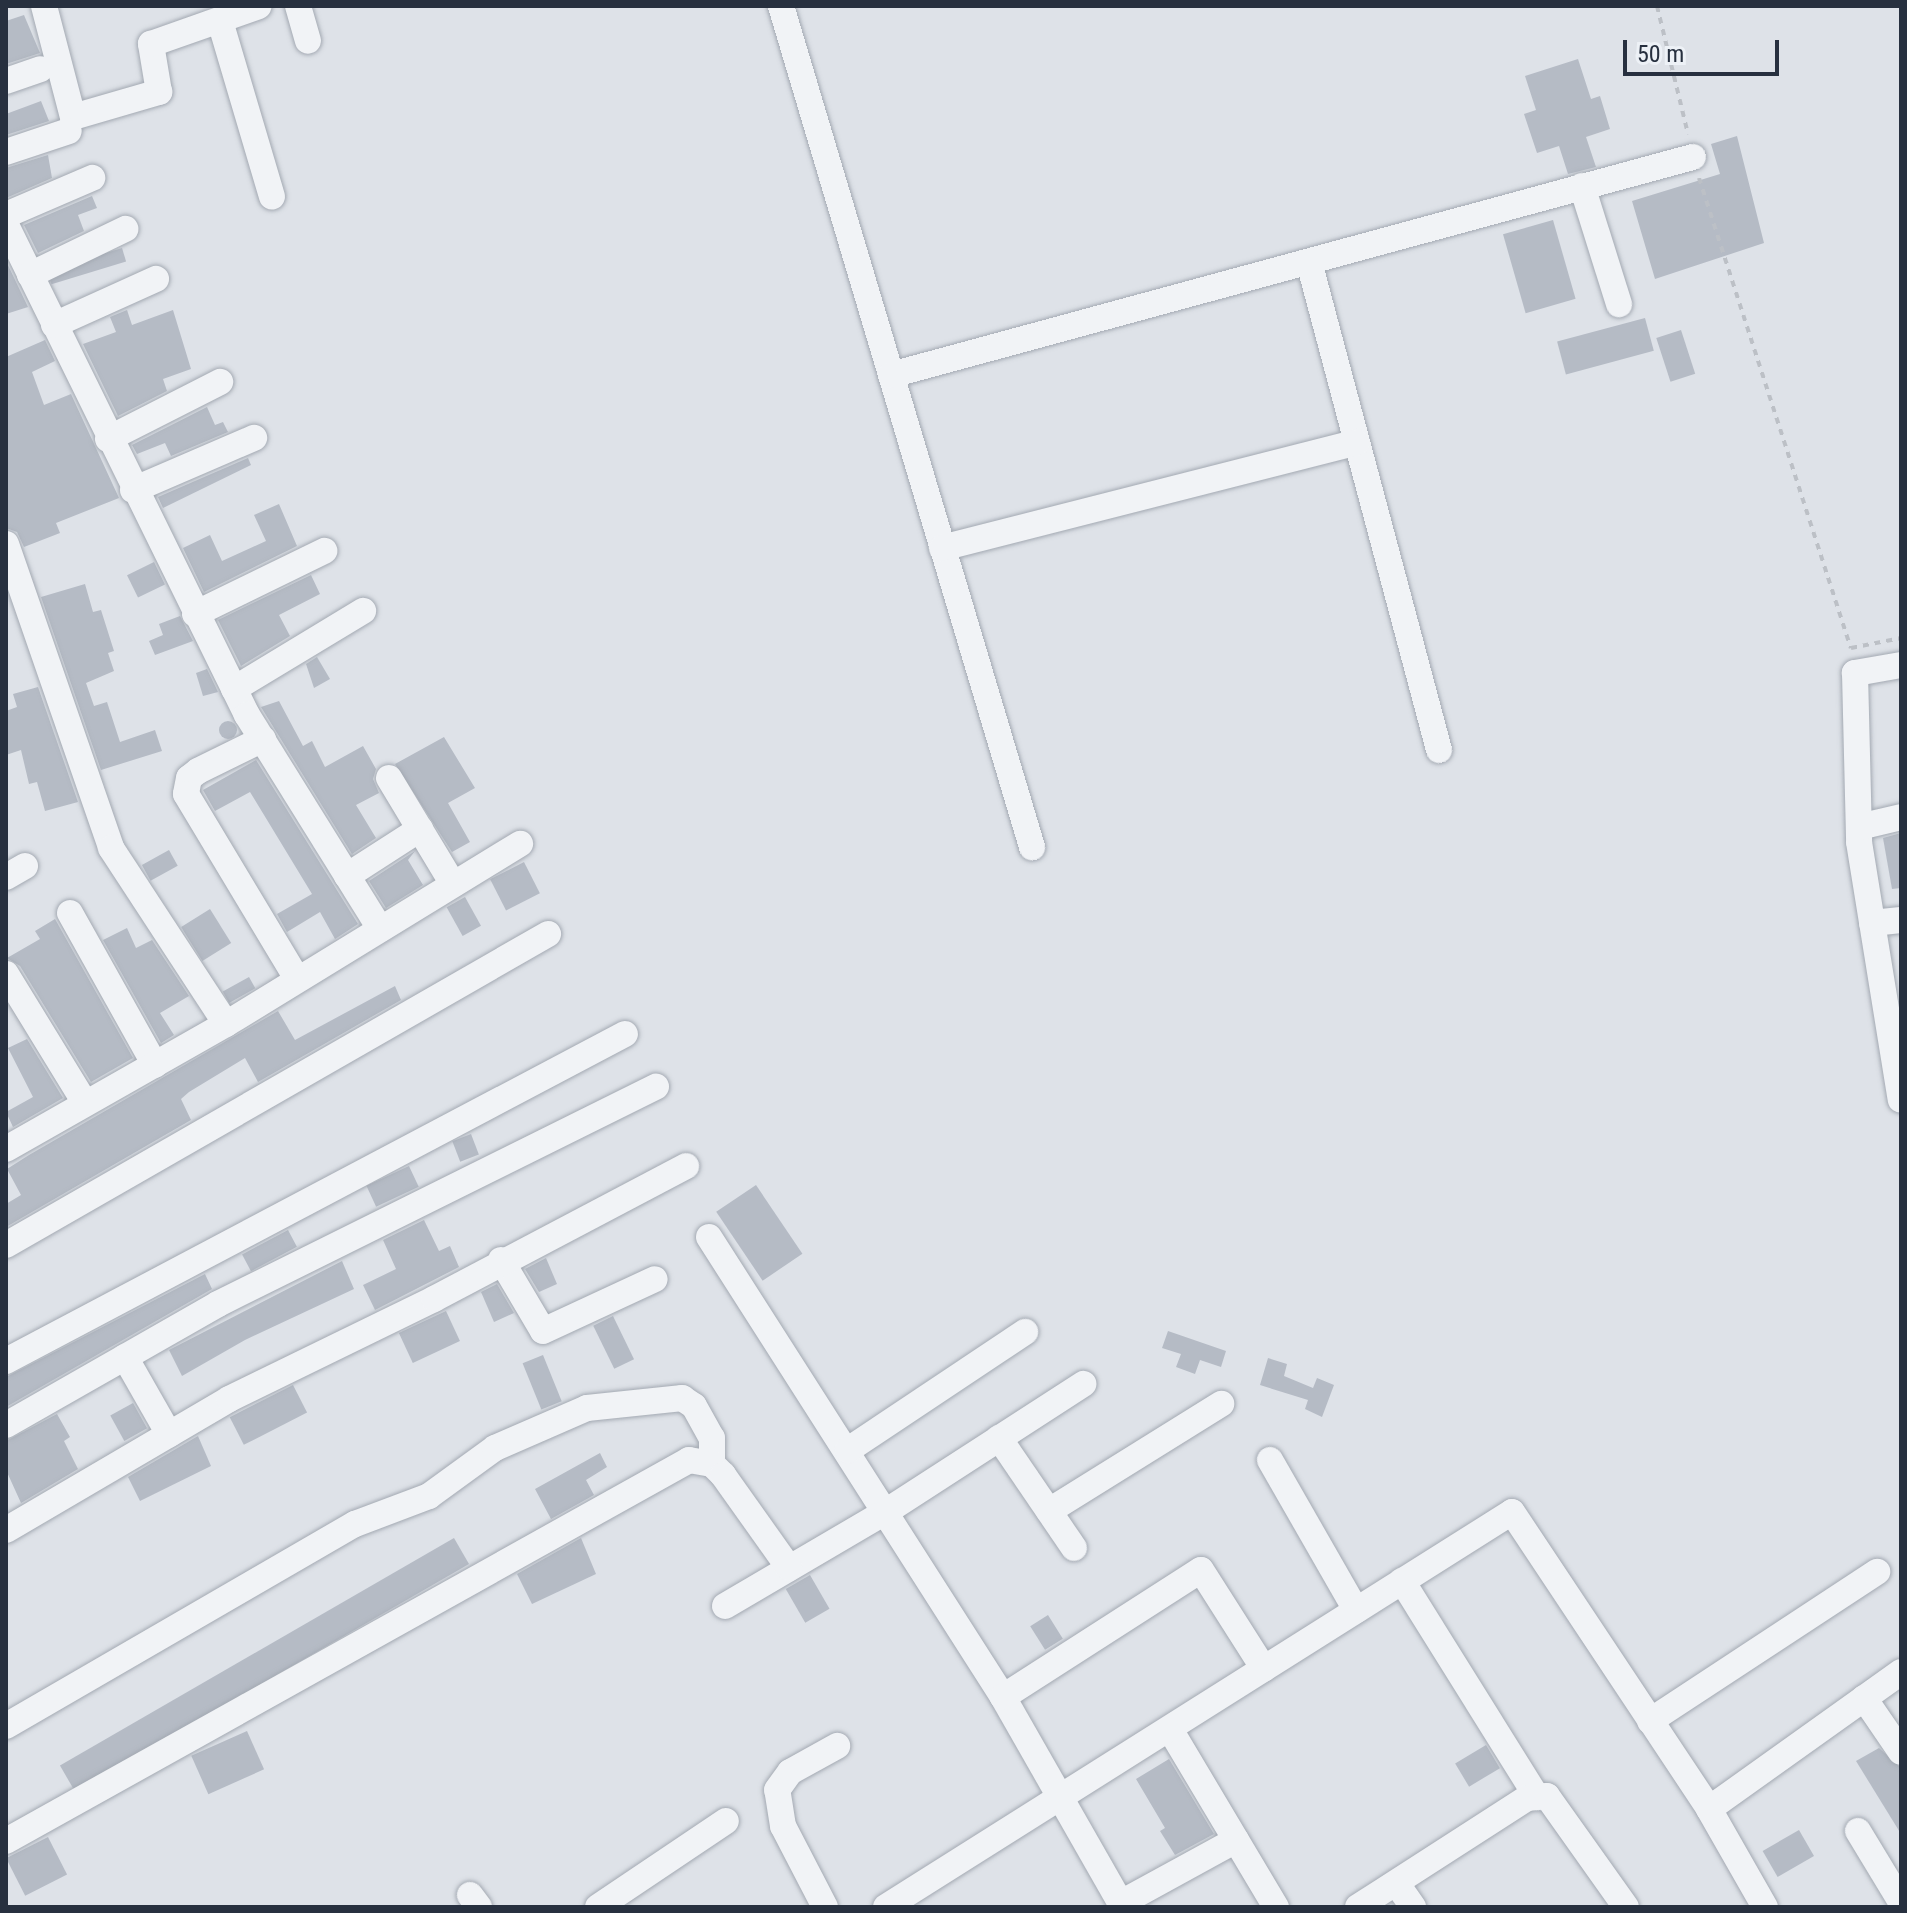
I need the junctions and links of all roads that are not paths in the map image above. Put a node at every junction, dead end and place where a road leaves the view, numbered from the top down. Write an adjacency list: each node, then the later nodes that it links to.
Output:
1 (44, 6): 5 (street)
2 (259, 6): 5 (street)
3 (298, 6): 6 (street)
4 (781, 6): 23 (street)
5 (220, 21): 14 (street)
6 (308, 41)
7 (40, 69): 8 (street)
8 (6, 81)
9 (69, 131): 10 (street)
10 (6, 152)
11 (1693, 157): 13 (street)
12 (92, 178): 15 (street)
13 (1582, 186): 18 (street); 21 (street)
14 (272, 196)
15 (6, 215)
16 (6, 225): 19 (street)
17 (125, 229): 19 (street)
18 (1309, 262): 23 (street); 27 (street)
19 (30, 275): 22 (street)
20 (156, 279): 22 (street)
21 (1619, 304)
22 (54, 325): 26 (street)
23 (891, 375): 30 (street)
24 (220, 382): 26 (street)
25 (254, 438): 28 (street)
26 (108, 439): 28 (street)
27 (1357, 442): 30 (street); 37 (street)
28 (133, 490): 33 (street)
29 (6, 544): 54 (street)
30 (942, 548): 43 (street)
31 (324, 551): 33 (street)
32 (363, 611): 35 (street)
33 (195, 614): 35 (street)
34 (1901, 665): 40 (street)
35 (234, 689): 36 (street)
36 (263, 739): 44 (street); 52 (street)
37 (1439, 750)
38 (389, 778): 41 (street)
39 (1901, 817): 40 (street)
40 (1859, 827): 48 (street)
41 (420, 829): 44 (street); 45 (street)
42 (520, 844): 45 (street)
43 (1032, 847)
44 (347, 876): 49 (street)
45 (453, 884): 49 (street)
46 (70, 913): 56 (street)
47 (1901, 920): 48 (street)
48 (1872, 923): 53 (street)
49 (380, 929): 52 (street)
50 (548, 934): 63 (street)
51 (6, 974): 59 (street)
52 (297, 979): 54 (street)
53 (1890, 980): 58 (street)
54 (226, 1024): 56 (street)
55 (625, 1034): 68 (street)
56 (155, 1065): 59 (street)
57 (656, 1087): 67 (street)
58 (1901, 1100)
59 (85, 1103): 60 (street)
60 (9, 1140)
61 (686, 1166): 64 (street)
62 (709, 1237): 74 (street)
63 (6, 1245)
64 (501, 1260): 65 (street); 72 (street)
65 (655, 1279)
66 (1025, 1332): 74 (street)
67 (125, 1357): 71 (street); 72 (street)
68 (6, 1361)
69 (1083, 1384): 73 (street)
70 (1221, 1404): 78 (street)
71 (6, 1425)
72 (169, 1434): 79 (street)
73 (999, 1438): 77 (street); 78 (street)
74 (848, 1450): 77 (street)
75 (1270, 1460): 85 (street)
76 (712, 1464): 81 (street); 91 (street); 101 (street)
77 (887, 1511): 81 (street); 88 (street)
78 (1049, 1511): 80 (street)
79 (6, 1530)
80 (1074, 1548)
81 (789, 1568): 84 (street)
82 (1877, 1572): 90 (street)
83 (1402, 1581): 85 (street); 90 (street); 95 (street)
84 (725, 1606)
85 (1356, 1610): 86 (street)
86 (1264, 1669): 88 (street); 92 (street)
87 (1901, 1672): 89 (street)
88 (1003, 1697): 96 (street)
89 (1864, 1698): 94 (street); 97 (street)
90 (1650, 1721): 97 (street)
91 (6, 1726)
92 (1171, 1731): 96 (street); 100 (street)
93 (837, 1746): 107 (street)
94 (1901, 1752)
95 (1537, 1797): 102 (street); 105 (street)
96 (1058, 1799): 104 (street); 108 (street)
97 (1709, 1809): 112 (street)
98 (726, 1821): 106 (street)
99 (1858, 1831): 103 (street)
100 (1236, 1840): 104 (street); 109 (street)
101 (6, 1841)
102 (1397, 1884): 110 (street); 111 (street)
103 (1901, 1902)
104 (1122, 1905)
105 (1621, 1905)
106 (598, 1907)
107 (825, 1907)
108 (886, 1907)
109 (1276, 1907)
110 (1358, 1907)
111 (1413, 1907)
112 (1765, 1907)

